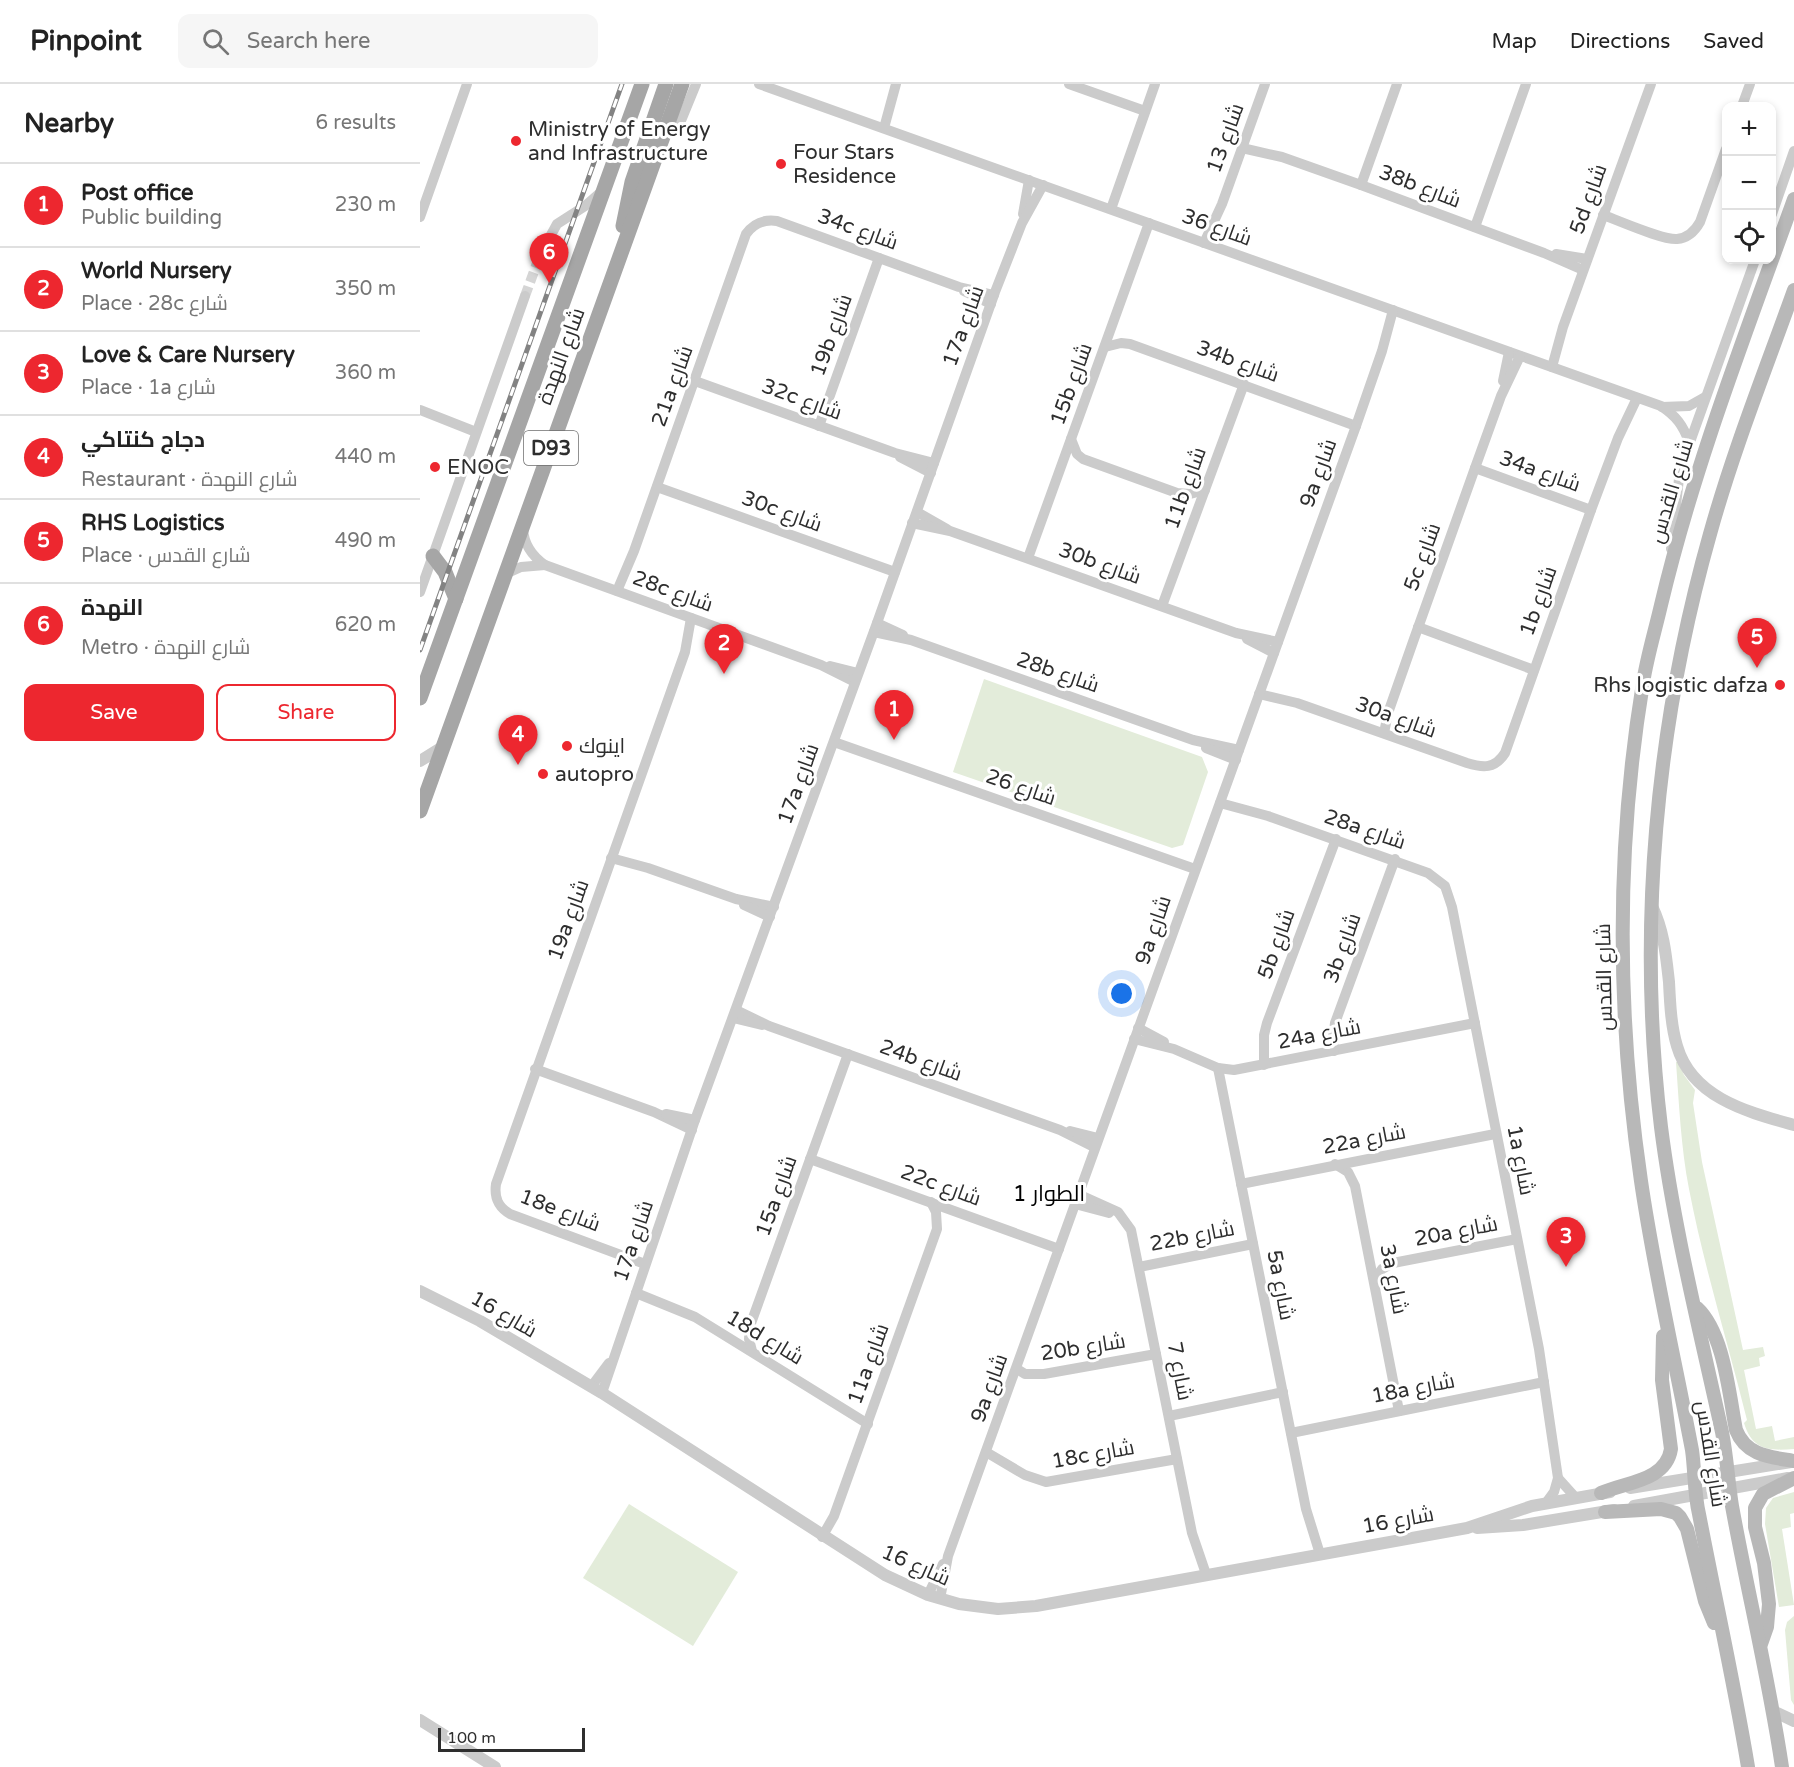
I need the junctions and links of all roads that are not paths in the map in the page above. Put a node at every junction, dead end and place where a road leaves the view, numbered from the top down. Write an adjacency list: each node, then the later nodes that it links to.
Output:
1 (467, 84): 30 (street)
2 (642, 84): 25 (main road, شارع النهدة / D93)
3 (666, 84): 36 (main road)
4 (682, 84): 18 (main road, شارع النهدة / D93)
5 (696, 84): 18 (street)
6 (896, 84): 17 (street)
7 (1069, 84): 16 (street)
8 (1155, 84): 16 (street)
9 (1265, 84): 19 (street, شارع 13)
10 (1397, 84): 24 (street)
11 (1527, 84): 33 (street)
12 (1651, 84): 29 (street, 5d شارع)
13 (1750, 84): 15 (street)
14 (764, 86): 17 (street, شارع 36)
15 (1743, 102)
16 (1145, 111): 27 (street)
17 (880, 127): 22 (street, شارع 36)
18 (666, 129): 36 (main road, شارع النهدة / D93)
19 (1244, 143): 24 (street, 38b شارع); 35 (street, شارع 13)
20 (1794, 151): 28 (street)
21 (1724, 156): 29 (street)
22 (1029, 180): 23 (street, شارع 36); 31 (street, 17a شارع)
23 (1042, 185): 27 (street, شارع 36); 31 (street, 17a شارع)
24 (1361, 185): 33 (street, 38b شارع)
25 (603, 190): 37 (street); 76 (main road, شارع النهدة / D93)
26 (1794, 200): 73 (main road, شارع القدس)
27 (1111, 209): 32 (street, شارع 36)
28 (1773, 210)
29 (1603, 215): 39 (street, 5d شارع)
30 (420, 217)
31 (1022, 223): 43 (street, 17a شارع)
32 (1149, 223): 35 (street, شارع 36); 45 (street, 15b شارع)
33 (1475, 227): 39 (street, 38b شارع)
34 (746, 234): 38 (street, 34c شارع); 48 (street, 21a شارع)
35 (1208, 244): 44 (street, شارع 36)
36 (621, 252): 66 (main road, شارع النهدة / D93)
37 (540, 255)
38 (879, 258): 43 (street, 34c شارع); 54 (street, 19b شارع)
39 (1585, 264): 47 (street, 5d شارع)
40 (1754, 264): 51 (street)
41 (1794, 290): 100 (main road, شارع القدس)
42 (525, 296): 56 (street)
43 (993, 299): 59 (street, 17a شارع)
44 (1398, 312): 46 (street, شارع 36); 55 (street, 9a شارع)
45 (1105, 347): 49 (street, 34b شارع); 57 (street, 15b شارع)
46 (1514, 354): 47 (street, شارع 36); 60 (street, 5c شارع)
47 (1548, 366): 50 (street, شارع 36)
48 (695, 381): 54 (street, 32c شارع); 61 (street, 21a شارع)
49 (1244, 384): 55 (street, 34b شارع); 62 (street, 11b شارع)
50 (1633, 396): 52 (street, شارع 36); 63 (street, 1b شارع)
51 (1705, 397): 52 (street, شارع 36); 58 (street)
52 (1661, 406): 58 (street, شارع 36)
53 (420, 410): 56 (street)
54 (819, 426): 59 (street, 32c شارع)
55 (1356, 426): 81 (street, 9a شارع)
56 (476, 432): 68 (street)
57 (1071, 439): 62 (street); 69 (street, 15b شارع)
58 (1689, 442): 73 (street)
59 (932, 468): 64 (street, 17a شارع)
60 (1475, 468): 63 (street, 34a شارع); 79 (street, 5c شارع)
61 (657, 487): 71 (street, 30c شارع); 75 (street, 21a شارع)
62 (1205, 490): 77 (street, 11b شارع)
63 (1591, 510): 82 (street, 1b شارع)
64 (917, 512): 65 (street, 17a شارع); 67 (street, 30b شارع)
65 (912, 523): 67 (street, 30b شارع); 71 (street, 17a شارع)
66 (523, 526): 70 (street, 28c شارع); 72 (main road, شارع النهدة / D93)
67 (950, 531): 69 (street, 30b شارع)
68 (433, 556): 74 (street); 76 (main road)
69 (1028, 558): 77 (street, 30b شارع)
70 (545, 565): 72 (street, 28c شارع); 75 (street, 28c شارع)
71 (895, 572): 80 (street, 17a شارع)
72 (505, 574): 89 (main road, شارع النهدة / D93)
73 (1667, 578): 129 (main road, شارع القدس)
74 (420, 592)
75 (620, 592): 78 (street, 28c شارع)
76 (456, 599): 84 (main road, شارع النهدة / D93)
77 (1162, 606): 81 (street, 30b شارع)
78 (697, 620): 83 (street, 28c شارع); 96 (street, 19a شارع)
79 (1418, 627): 82 (street); 87 (street, 5c شارع)
80 (876, 628): 83 (street, 17a شارع); 90 (street, 28b شارع)
81 (1276, 647): 85 (street, 9a شارع)
82 (1534, 670): 92 (street, 1b شارع)
83 (857, 678): 88 (street, 17a شارع)
84 (424, 682): 86 (main road, شارع النهدة / D93)
85 (1261, 690): 87 (street, 30a شارع); 90 (street, 9a شارع)
86 (420, 698)
87 (1384, 733): 92 (street, 30a شارع)
88 (834, 742): 98 (street, شارع 26); 101 (street, 17a شارع)
89 (444, 746): 91 (street); 94 (main road, شارع النهدة / D93)
90 (1237, 755): 93 (street, 9a شارع)
91 (420, 761)
92 (1482, 767)
93 (1222, 799): 95 (street, 28a شارع); 98 (street, 9a شارع)
94 (420, 811)
95 (1336, 839): 97 (street, 28a شارع); 107 (street, 5b شارع)
96 (612, 854): 101 (street); 109 (street, 19a شارع)
97 (1395, 859): 99 (street, 28a شارع); 105 (street, 3b شارع)
98 (1195, 869): 104 (street, 9a شارع)
99 (1445, 886): 103 (street, 1a شارع)
100 (1652, 906): 111 (street); 128 (main road, شارع القدس)
101 (772, 912): 102 (street, 17a شارع)
102 (735, 1014): 106 (street, 24b شارع); 110 (street, 17a شارع)
103 (1475, 1023): 105 (street, 24a شارع); 112 (street, 1a شارع)
104 (1136, 1034): 108 (street, 24a شارع); 113 (street, 9a شارع)
105 (1334, 1051): 107 (street, 24a شارع)
106 (848, 1054): 113 (street, 24b شارع); 114 (street, 15a شارع)
107 (1264, 1065): 108 (street, 24a شارع)
108 (1218, 1068): 116 (street, 5a شارع)
109 (535, 1069): 110 (street); 118 (street, 19a شارع)
110 (694, 1125): 123 (street, 17a شارع)
111 (1794, 1125)
112 (1496, 1134): 115 (street, 22a شارع); 120 (street, 1a شارع)
113 (1096, 1143): 117 (street, 9a شارع)
114 (810, 1159): 119 (street, 22c شارع); 130 (street, 15a شارع)
115 (1335, 1164): 116 (street, 22a شارع); 125 (street, 3a شارع)
116 (1241, 1184): 121 (street, 5a شارع)
117 (1077, 1199): 122 (street, 9a شارع); 124 (street, شارع 7)
118 (497, 1202): 123 (street, 18e شارع)
119 (931, 1202): 122 (street, 22c شارع); 138 (street, 11a شارع)
120 (1517, 1239): 125 (street, 20a شارع); 133 (street, 1a شارع)
121 (1253, 1244): 124 (street, 22b شارع); 135 (street, 5a شارع)
122 (1059, 1249): 132 (street, 9a شارع)
123 (645, 1264): 127 (street, 17a شارع)
124 (1139, 1267): 131 (street, شارع 7)
125 (1375, 1280): 136 (street, 3a شارع)
126 (420, 1291): 134 (street, شارع 16)
127 (636, 1293): 130 (street, 18d شارع); 134 (street, 17a شارع)
128 (1695, 1306): 142 (main road); 143 (main road, شارع القدس)
129 (1665, 1316): 145 (main road, شارع القدس); 148 (main road)
130 (752, 1351): 138 (street, 18d شارع)
131 (1156, 1354): 132 (street, 20b شارع); 137 (street, شارع 7)
132 (1017, 1369): 140 (street, 9a شارع)
133 (1544, 1382): 136 (street, 18a شارع); 144 (street, 1a شارع)
134 (596, 1390): 154 (street, شارع 16)
135 (1282, 1392): 137 (street); 139 (street, 5a شارع)
136 (1399, 1411): 139 (street, 18a شارع)
137 (1169, 1416): 141 (street, شارع 7)
138 (868, 1424): 154 (street, 11a شارع)
139 (1290, 1432): 155 (street, 5a شارع)
140 (986, 1452): 141 (street, 18c شارع); 157 (street, 9a شارع)
141 (1178, 1459): 156 (street, شارع 7)
142 (1794, 1461): 143 (street, شارع 16)
143 (1730, 1472): 145 (street, شارع 16); 147 (main road, شارع القدس)
144 (1558, 1478): 150 (street); 151 (street)
145 (1694, 1478): 148 (street, شارع 16); 149 (main road, شارع القدس)
146 (1794, 1478): 147 (street, شارع 16); 159 (main road)
147 (1731, 1489): 149 (street, شارع 16); 159 (main road, شارع القدس)
148 (1601, 1493): 150 (street, شارع 16)
149 (1695, 1494): 152 (street, شارع 16); 158 (main road, شارع القدس)
150 (1576, 1498): 151 (street, شارع 16)
151 (1546, 1503): 153 (street, شارع 16)
152 (1605, 1512): 153 (street, شارع 16); 158 (main road)
153 (1467, 1528): 155 (street, شارع 16)
154 (822, 1537): 157 (street, شارع 16)
155 (1316, 1554): 156 (street, شارع 16)
156 (1202, 1575): 157 (street, شارع 16)
157 (934, 1597)
158 (1723, 1641): 164 (main road, شارع القدس)
159 (1760, 1646): 160 (main road, شارع القدس)
160 (1773, 1711): 162 (street); 165 (main road, شارع القدس)
161 (420, 1720): 163 (street)
162 (1794, 1721)
163 (495, 1767)
164 (1748, 1767)
165 (1782, 1767)

